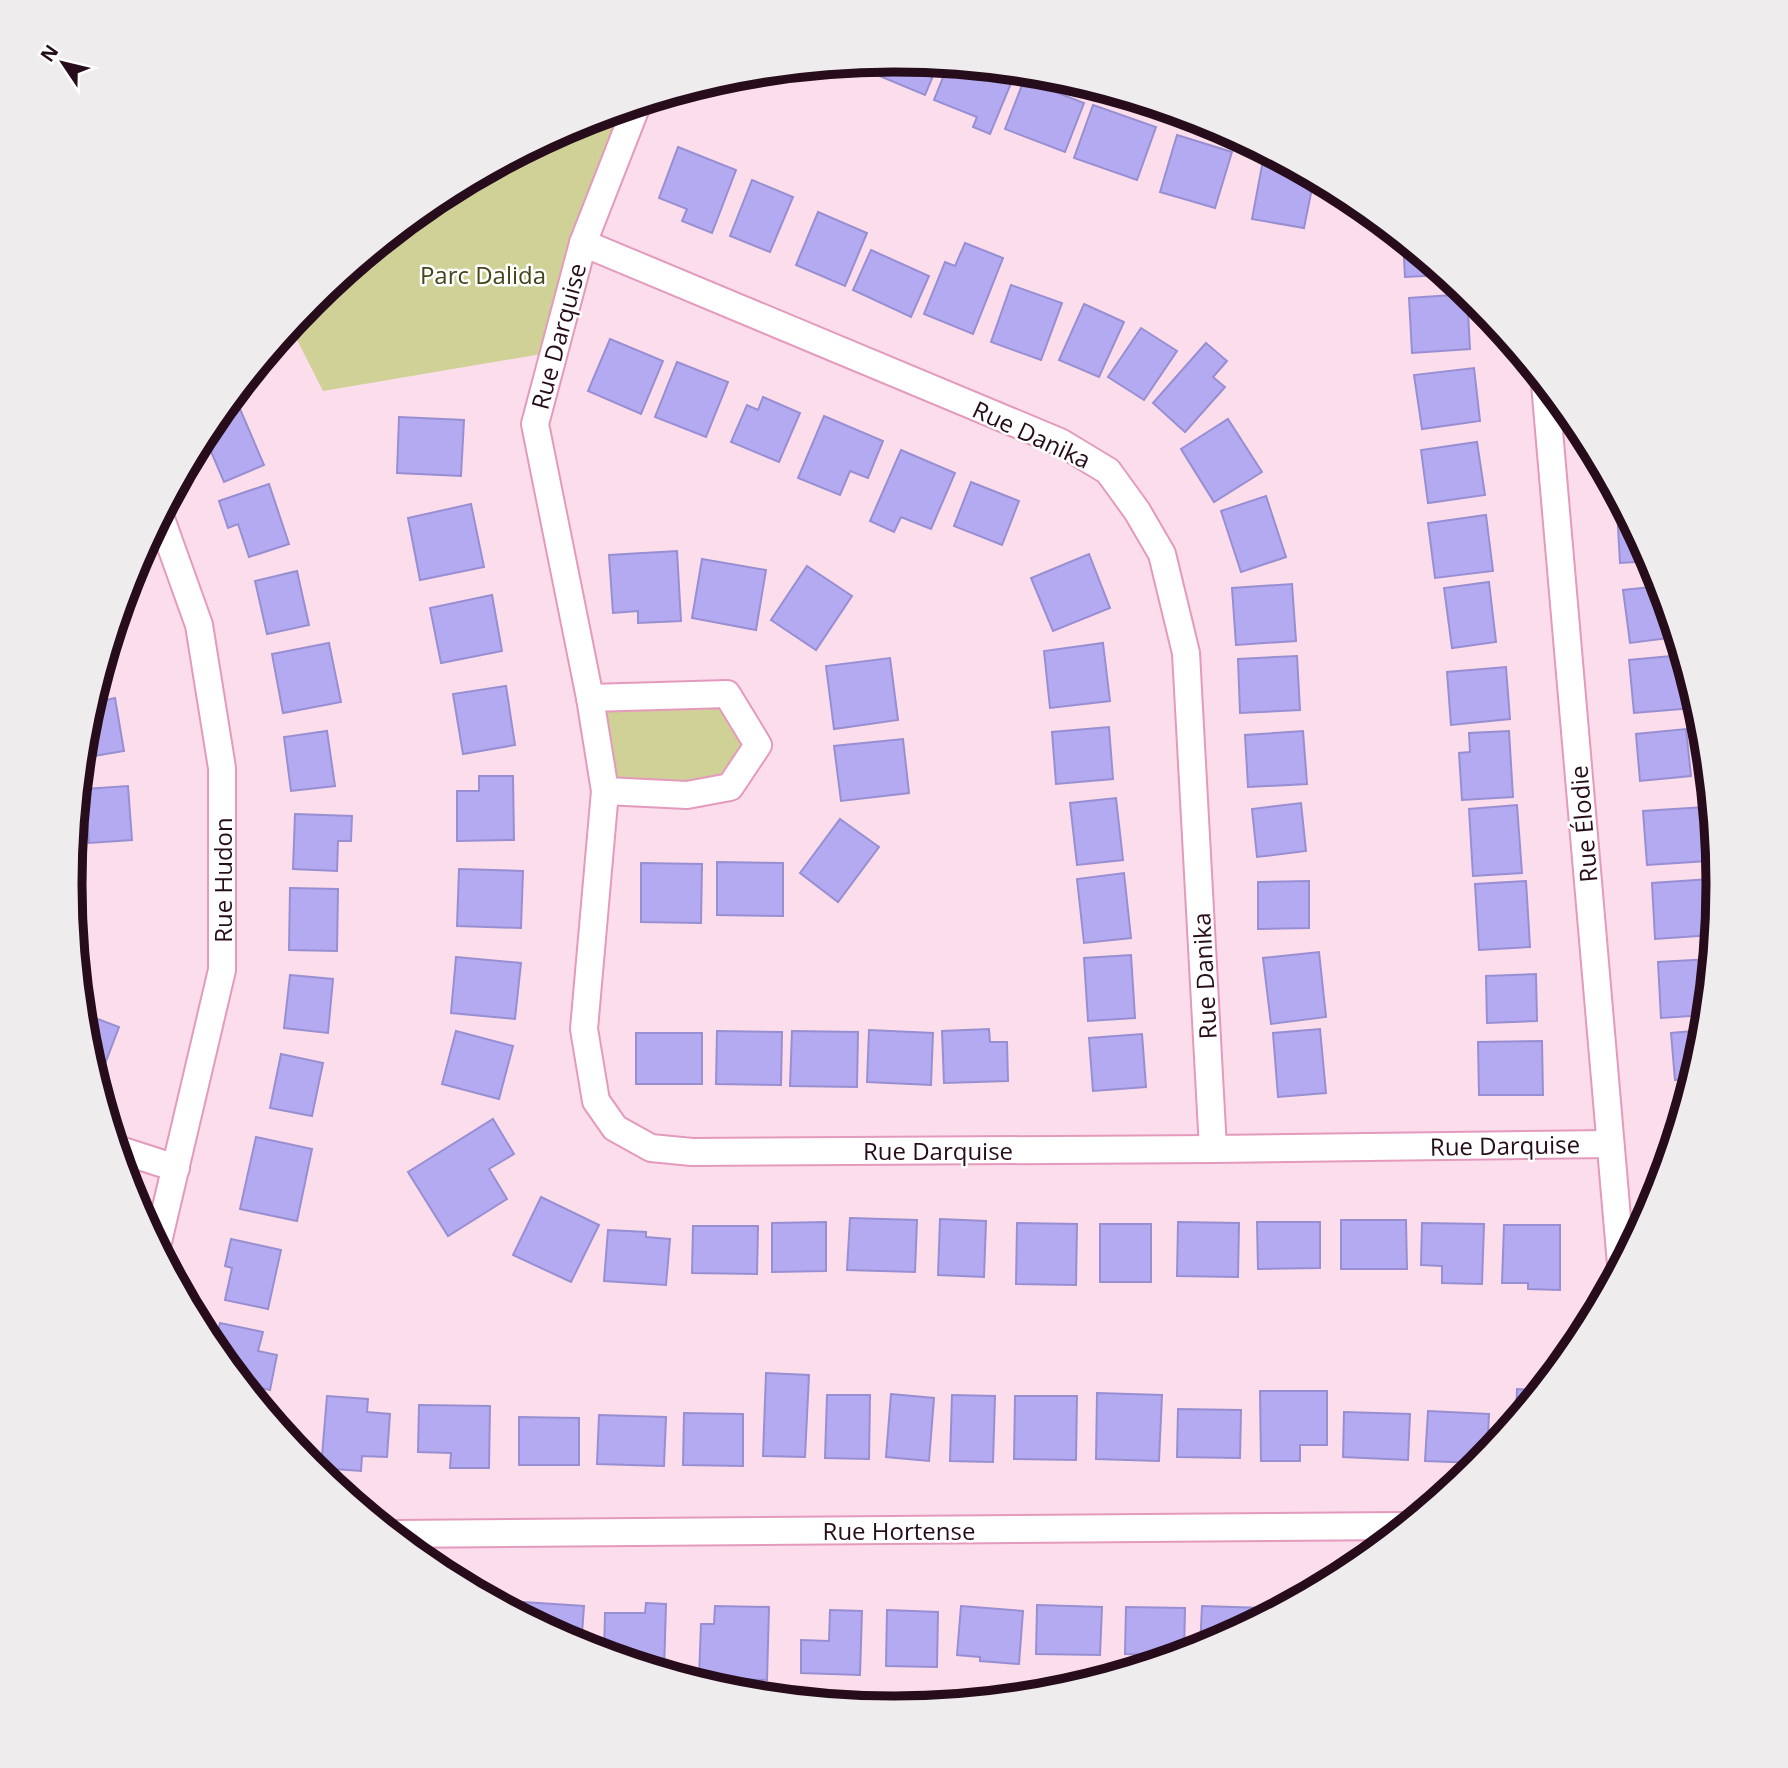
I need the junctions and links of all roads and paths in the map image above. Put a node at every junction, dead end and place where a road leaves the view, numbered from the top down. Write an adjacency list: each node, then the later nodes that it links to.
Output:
1 (633, 115): 2 (street, Rue Darquise)
2 (583, 243): 5 (street, Rue Darquise); 8 (street, Rue Danika)
3 (1547, 402): 7 (street, Rue Élodie)
4 (164, 528): 10 (street, Rue Hudon)
5 (590, 698): 6 (street, Rue Darquise); 6 (street)
6 (605, 791): 8 (street, Rue Darquise)
7 (1610, 1144): 8 (street, Rue Darquise); 12 (street, Rue Élodie)
8 (1213, 1149)
9 (128, 1152): 10 (street)
10 (176, 1168): 11 (street, Rue Hudon)
11 (161, 1231)
12 (1620, 1248)
13 (1390, 1526): 14 (street, Rue Hortense)
14 (408, 1534)

